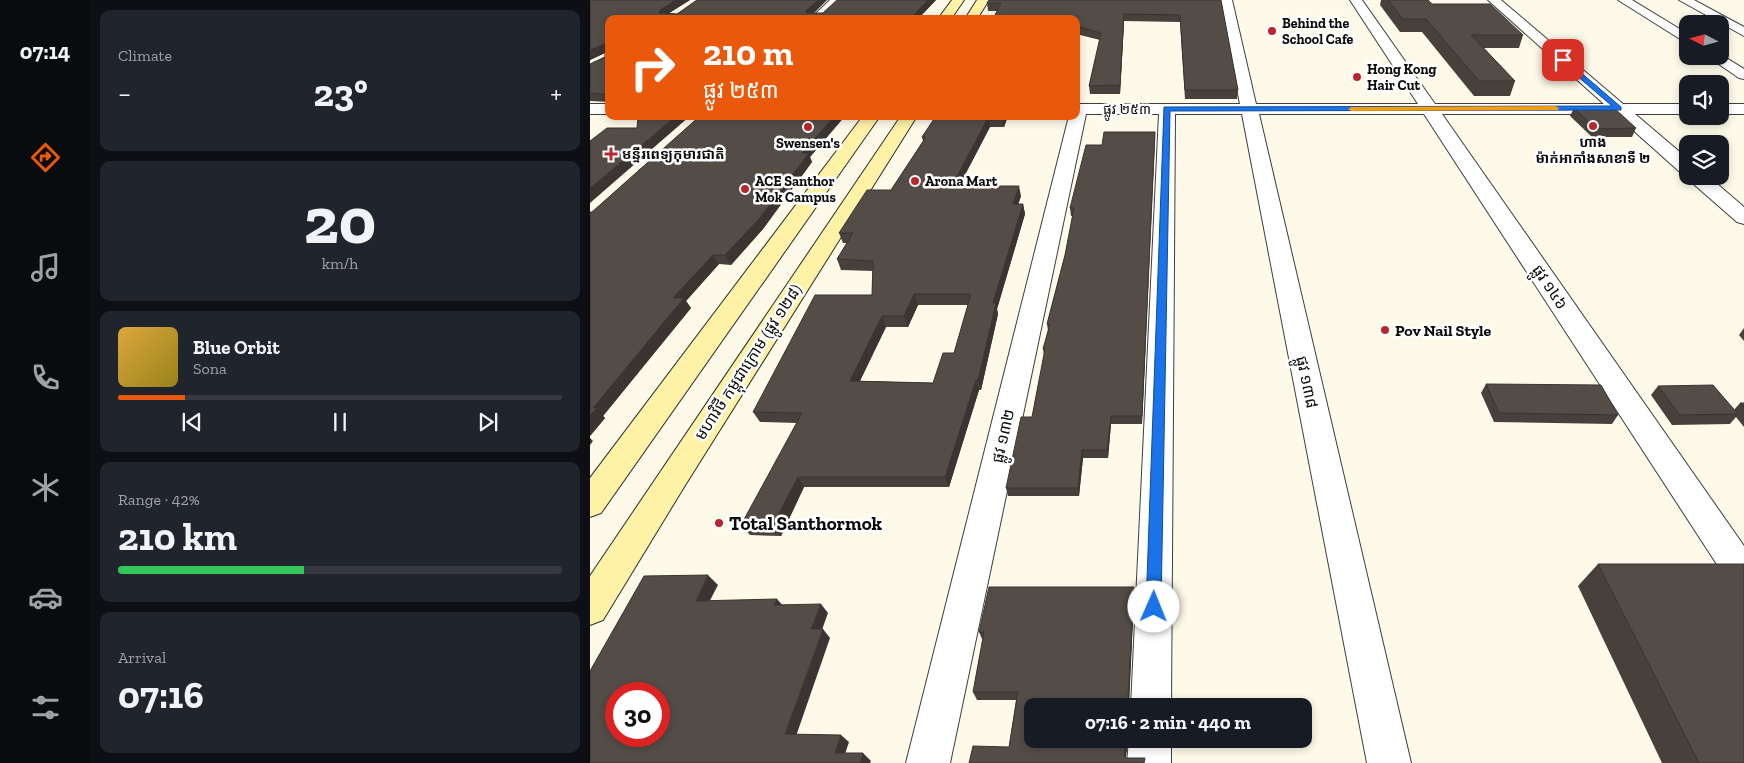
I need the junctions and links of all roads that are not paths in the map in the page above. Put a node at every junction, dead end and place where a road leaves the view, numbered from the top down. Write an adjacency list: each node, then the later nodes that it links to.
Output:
1 (837, 0): 9 (street)
2 (958, 0): 10 (main road)
3 (983, 0): 11 (main road)
4 (1226, 0): 17 (street, ផ្លូវ ១៣៨)
5 (1356, 0): 18 (street, ផ្លូវ ១៤៦)
6 (1494, 0): 19 (street)
7 (1624, 0): 13 (street)
8 (1686, 0): 12 (street)
9 (820, 15)
10 (947, 15)
11 (974, 15)
12 (1744, 32)
13 (1679, 34)
14 (1728, 65): 15 (street)
15 (1744, 75)
16 (1080, 108): 25 (street, ផ្លូវ ២៥៣)
17 (1249, 108): 18 (street, ផ្លូវ ២៥៣); 25 (street, ផ្លូវ ២៥៣); 39 (street, ផ្លូវ ១៣៨)
18 (1430, 108): 19 (street, ផ្លូវ ២៥៣); 33 (street, ផ្លូវ ១៤៦)
19 (1618, 108): 20 (street, ផ្លូវ ២៥៣); 29 (street)
20 (1679, 108)
21 (1729, 108): 22 (street)
22 (1744, 108)
23 (590, 109): 24 (street)
24 (605, 109)
25 (1167, 109): 35 (street)
26 (869, 120): 32 (main road)
27 (906, 120): 34 (main road, មហាវិថី កម្ពុជាក្រោម (ផ្លូវ ១២៨))
28 (1075, 120): 37 (street, ផ្លូវ ១៣២)
29 (1679, 161)
30 (1706, 185): 31 (street)
31 (1744, 218)
32 (590, 503)
33 (1744, 575)
34 (590, 608)
35 (1151, 698)
36 (1150, 748): 38 (street)
37 (928, 763)
38 (1150, 763)
39 (1389, 763)

